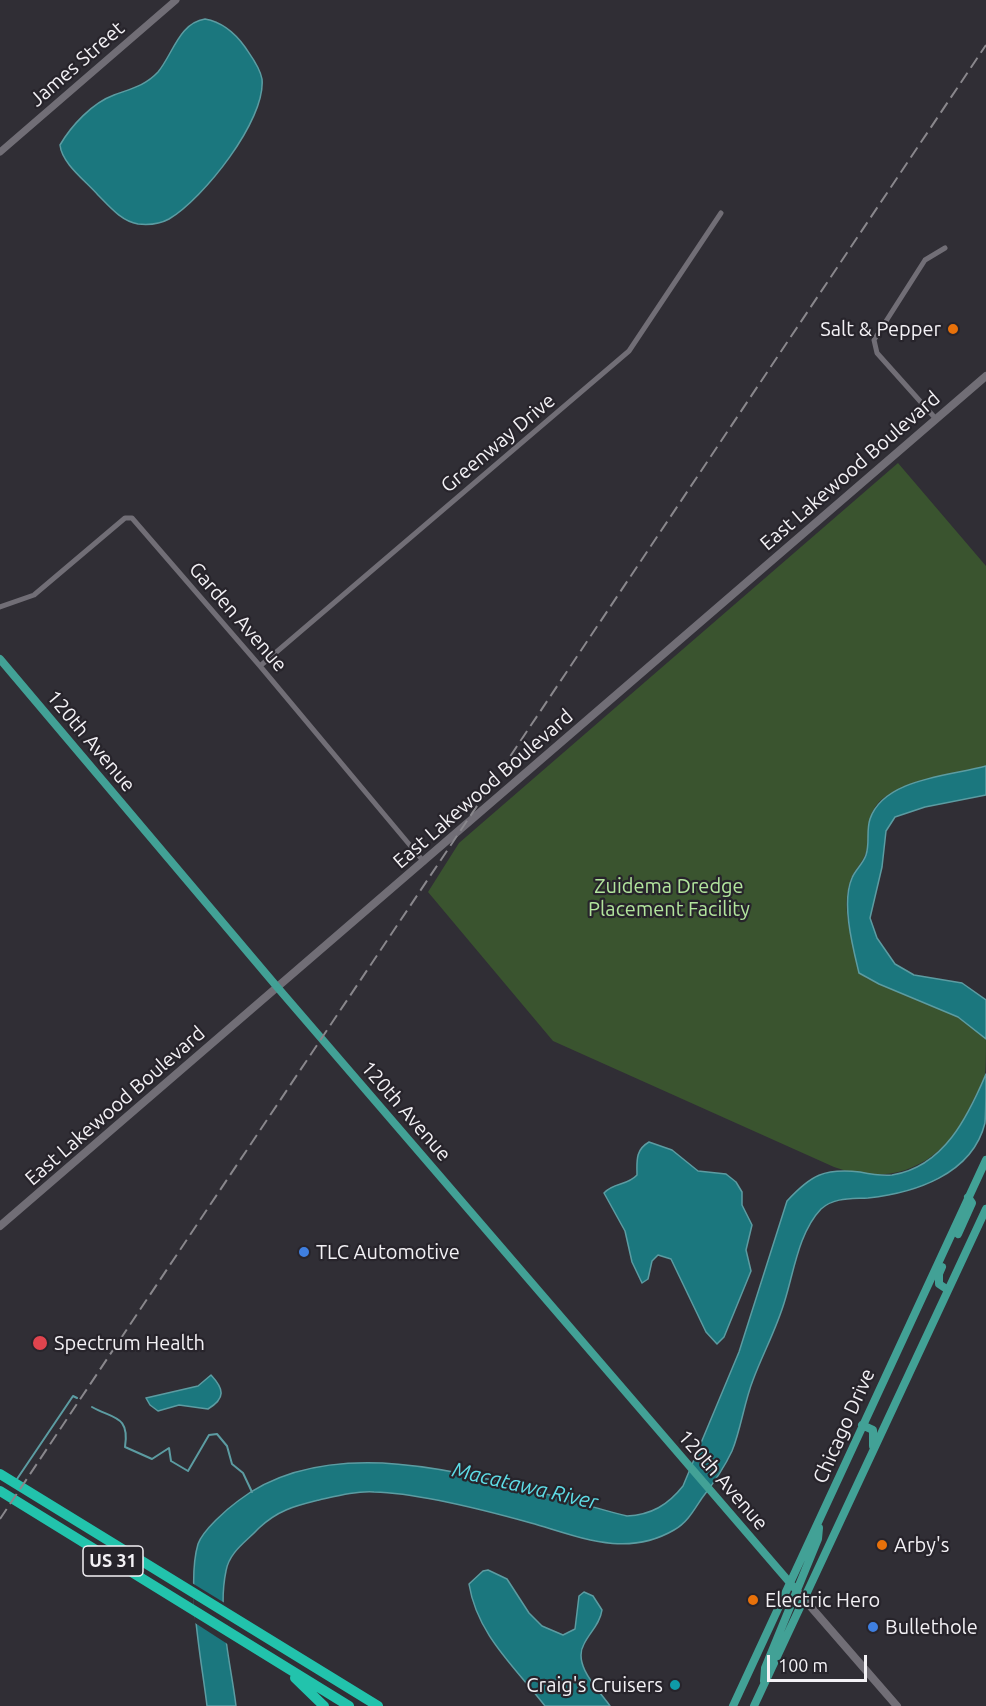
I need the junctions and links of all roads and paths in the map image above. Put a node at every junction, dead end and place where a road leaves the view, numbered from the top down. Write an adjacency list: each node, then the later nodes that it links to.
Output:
1 (176, 0): 2 (street, James Street)
2 (0, 152)
3 (721, 213): 9 (street, Greenway Drive)
4 (945, 248): 6 (street)
5 (986, 376): 6 (main road, East Lakewood Boulevard)
6 (936, 419): 10 (main road, East Lakewood Boulevard)
7 (0, 607): 9 (street, Garden Avenue)
8 (0, 659): 11 (main road, 120th Avenue)
9 (260, 666): 10 (street, Garden Avenue)
10 (424, 862): 11 (main road, East Lakewood Boulevard)
11 (278, 988): 15 (main road, East Lakewood Boulevard); 24 (main road, 120th Avenue)
12 (986, 1160): 13 (main road, Chicago Drive)
13 (968, 1197): 16 (main road); 17 (main road, Chicago Drive)
14 (986, 1209): 16 (main road, Chicago Drive)
15 (0, 1226)
16 (948, 1290): 18 (main road, Chicago Drive)
17 (862, 1425): 18 (main road); 23 (main road, Chicago Drive)
18 (871, 1456): 26 (main road, Chicago Drive)
19 (0, 1474): 31 (highway, US 31)
20 (0, 1491): 22 (highway, US 31)
21 (0, 1499): 22 (highway)
22 (33, 1512): 27 (highway, US 31)
23 (820, 1520): 24 (main road, Chicago Drive); 25 (main road)
24 (790, 1583): 25 (main road, 120th Avenue); 32 (main road, Chicago Drive)
25 (797, 1591): 26 (main road); 28 (main road)
26 (804, 1600): 28 (main road, Chicago Drive); 34 (main road)
27 (280, 1664): 29 (highway); 30 (highway, US 31)
28 (764, 1688): 33 (main road, Chicago Drive)
29 (324, 1706)
30 (349, 1706)
31 (378, 1706)
32 (733, 1706)
33 (754, 1706)
34 (897, 1706)

